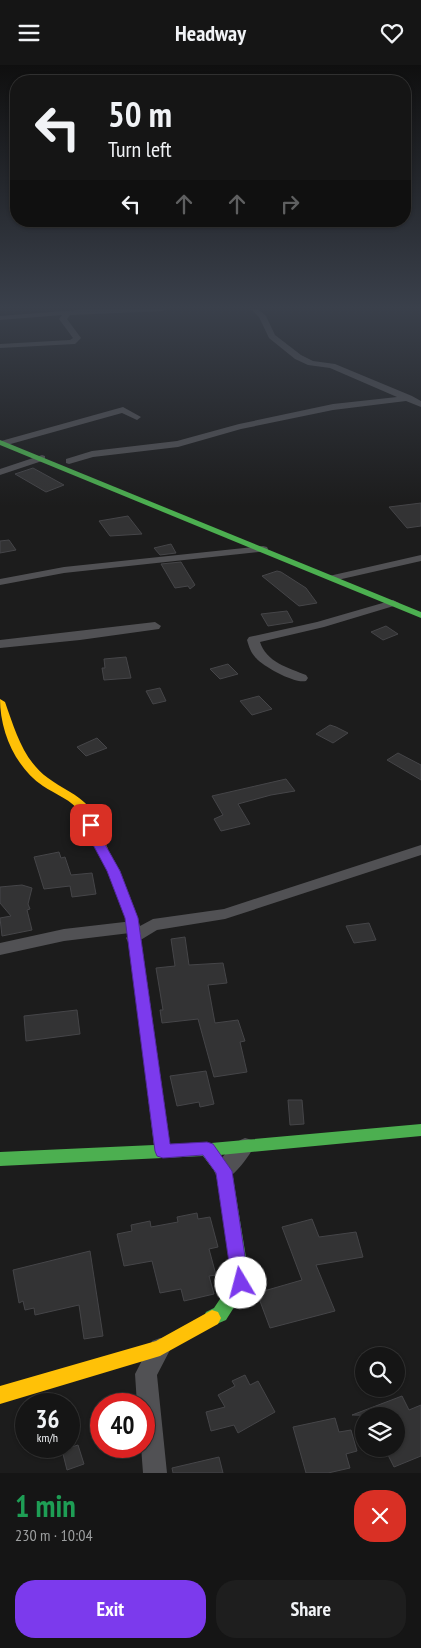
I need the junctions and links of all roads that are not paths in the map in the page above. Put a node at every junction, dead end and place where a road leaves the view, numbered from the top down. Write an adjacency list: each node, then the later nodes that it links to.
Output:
1 (352, 375): 2 (street)
2 (403, 397): 3 (street); 7 (street)
3 (421, 404)
4 (137, 417): 5 (street)
5 (2, 442): 6 (street)
6 (42, 458): 8 (street); 9 (street)
7 (69, 461)
8 (0, 472)
9 (263, 549): 11 (street); 12 (street)
10 (421, 558): 11 (street)
11 (349, 579): 13 (street)
12 (0, 582)
13 (394, 603): 14 (street); 17 (street)
14 (421, 615)
15 (155, 625): 16 (street)
16 (0, 644)
17 (302, 678)
18 (0, 703): 20 (street)
19 (421, 850): 20 (street)
20 (133, 927): 21 (street); 25 (street)
21 (0, 949)
22 (421, 1130): 23 (street)
23 (245, 1146): 24 (street); 27 (street)
24 (207, 1149): 25 (street); 27 (street)
25 (163, 1151): 26 (street)
26 (0, 1159)
27 (224, 1171): 28 (street)
28 (160, 1349): 29 (street); 30 (street)
29 (130, 1357): 30 (street); 31 (street)
30 (146, 1373): 32 (street)
31 (0, 1395)
32 (155, 1473)

